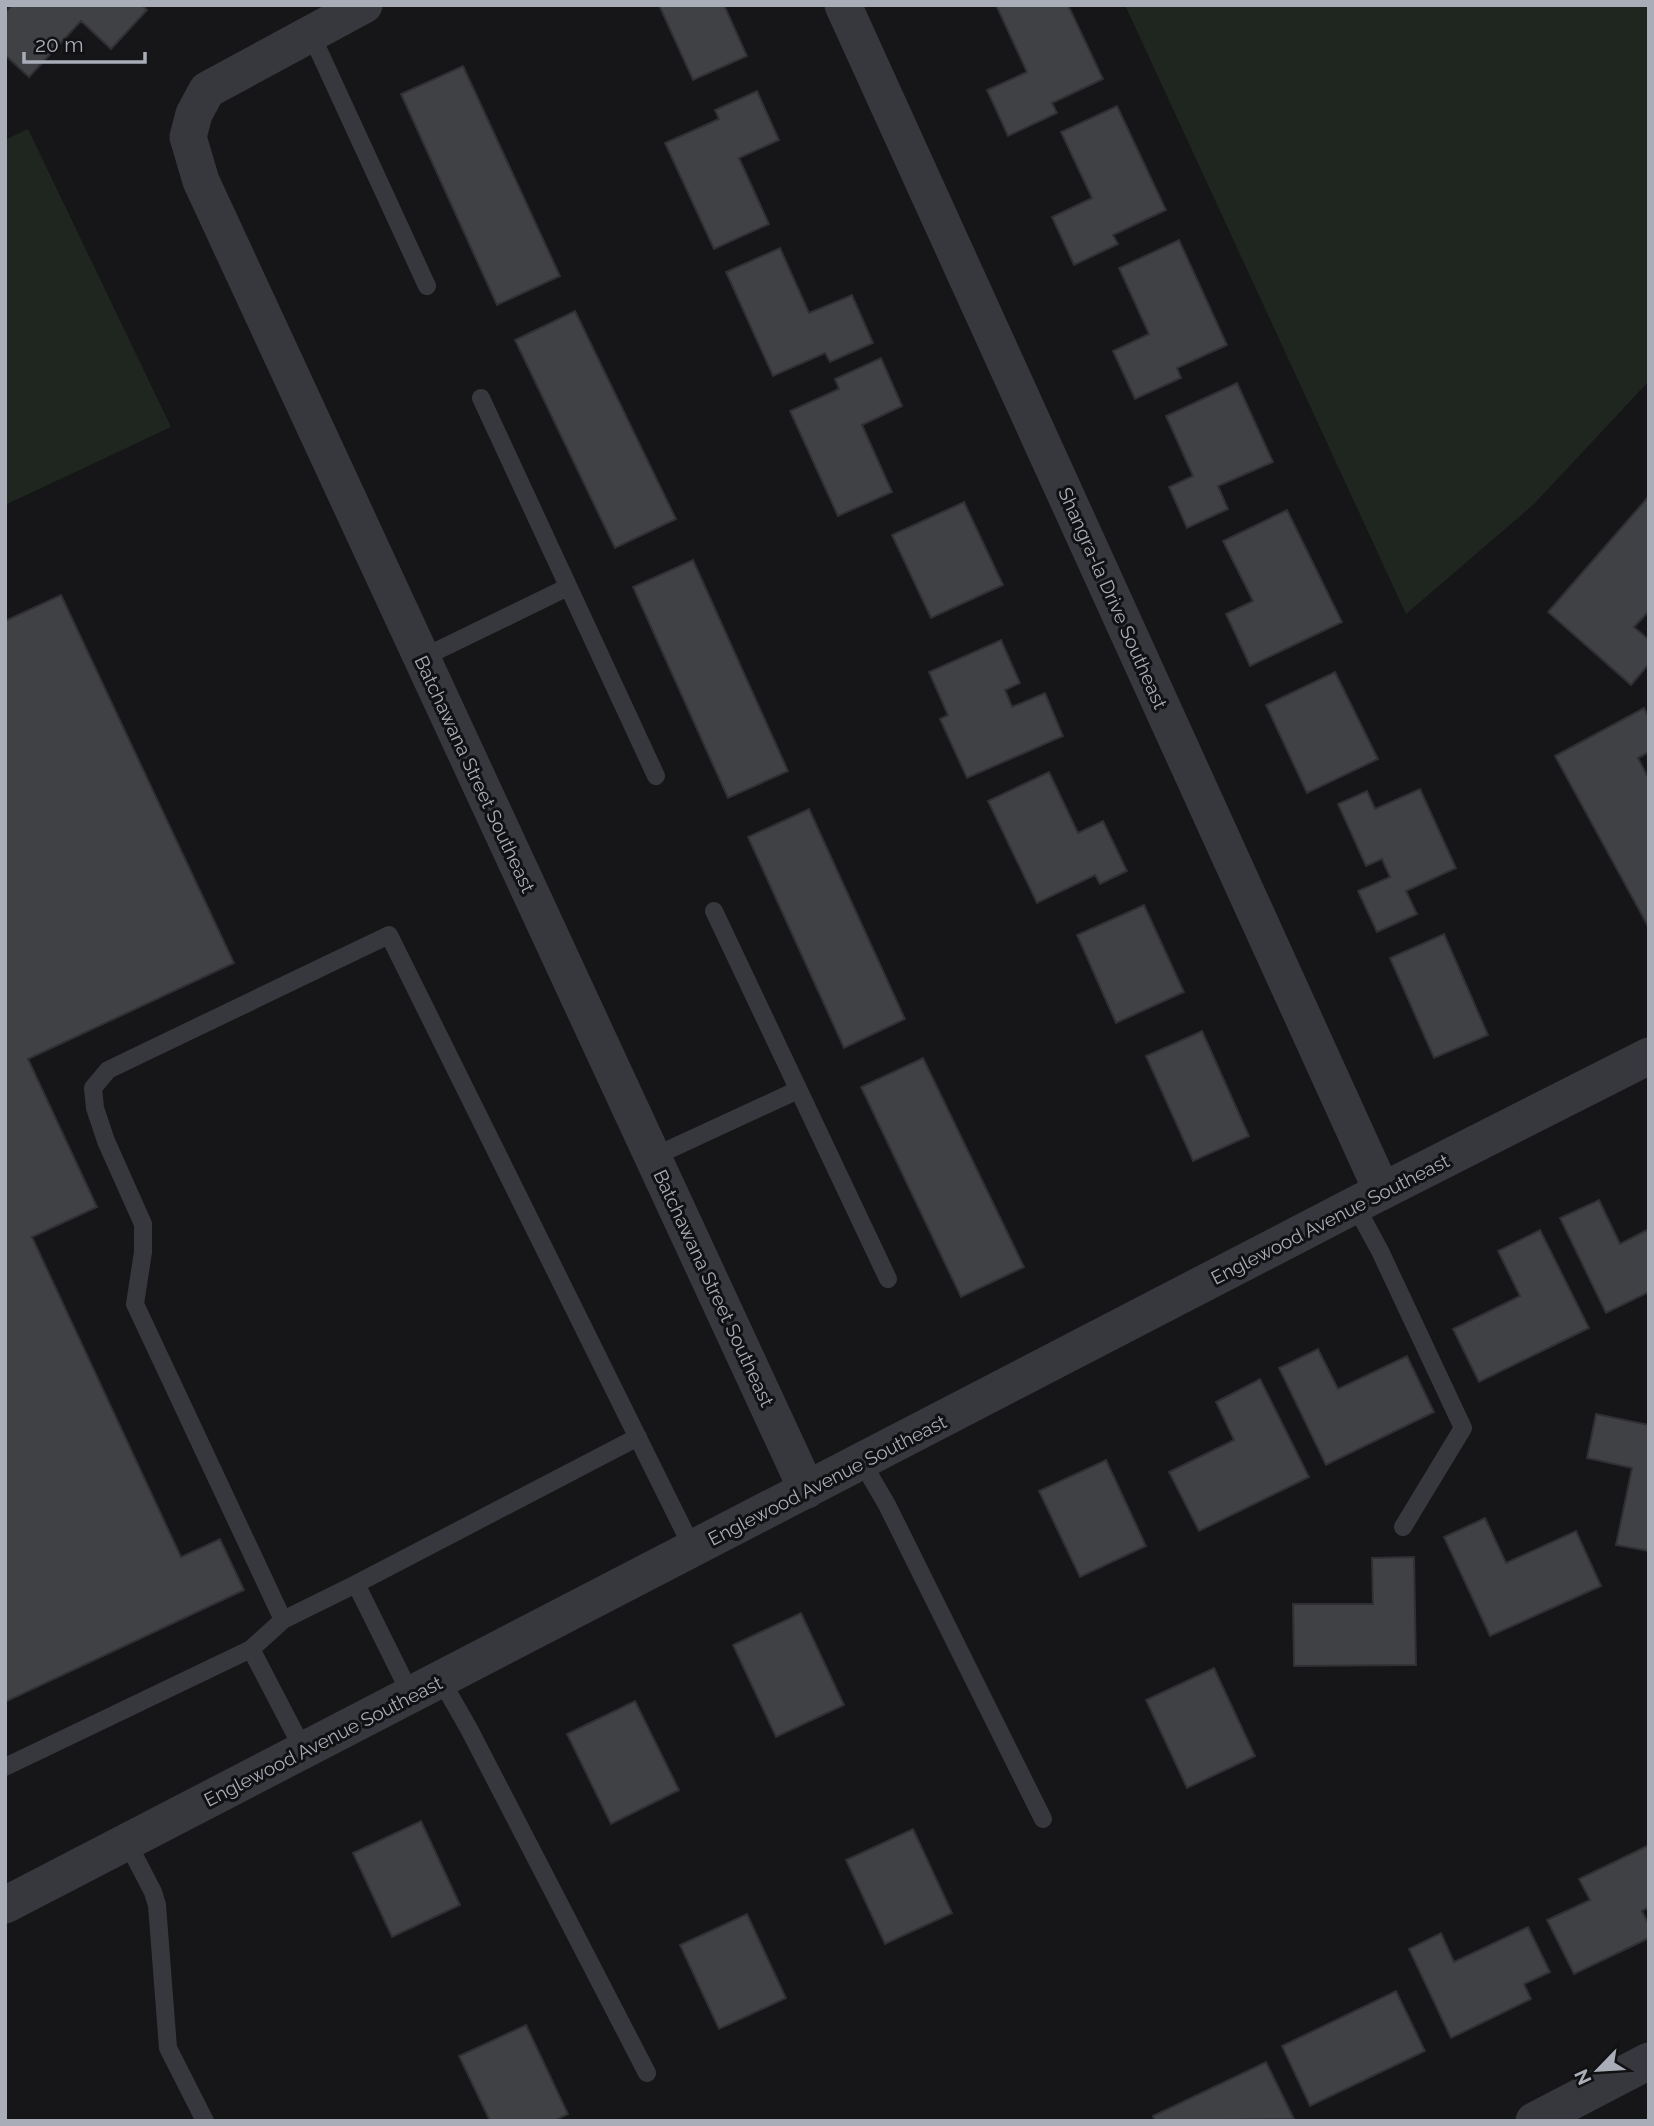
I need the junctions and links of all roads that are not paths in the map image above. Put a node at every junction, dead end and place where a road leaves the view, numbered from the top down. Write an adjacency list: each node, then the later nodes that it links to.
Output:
1 (364, 5): 3 (street, Batchawana Street Southeast)
2 (843, 5): 13 (street, Shangra-la Drive Southeast)
3 (311, 34): 4 (lane); 7 (street, Batchawana Street Southeast)
4 (427, 286)
5 (481, 398): 6 (lane)
6 (568, 587): 7 (lane); 8 (lane)
7 (422, 658): 12 (street, Batchawana Street Southeast)
8 (656, 776)
9 (714, 911): 11 (lane)
10 (1649, 1056): 13 (street, Englewood Avenue Southeast)
11 (798, 1090): 12 (lane); 14 (lane)
12 (653, 1157): 17 (street, Batchawana Street Southeast)
13 (1369, 1198): 16 (street, Englewood Avenue Southeast); 18 (lane)
14 (888, 1279)
15 (638, 1437): 19 (lane); 20 (lane); 21 (lane)
16 (862, 1462): 17 (street, Englewood Avenue Southeast); 26 (lane)
17 (807, 1490): 19 (street, Englewood Avenue Southeast)
18 (1403, 1527)
19 (693, 1549): 23 (street, Englewood Avenue Southeast)
20 (356, 1584): 21 (lane); 23 (lane)
21 (283, 1620): 22 (lane)
22 (251, 1649): 24 (lane); 25 (lane)
23 (426, 1688): 24 (street, Englewood Avenue Southeast); 30 (lane)
24 (304, 1751): 27 (street, Englewood Avenue Southeast)
25 (5, 1767)
26 (1043, 1819)
27 (127, 1842): 28 (street, Englewood Avenue Southeast); 31 (lane)
28 (5, 1905)
29 (1649, 2061): 32 (street)
30 (647, 2073)
31 (205, 2121)
32 (1534, 2121)

